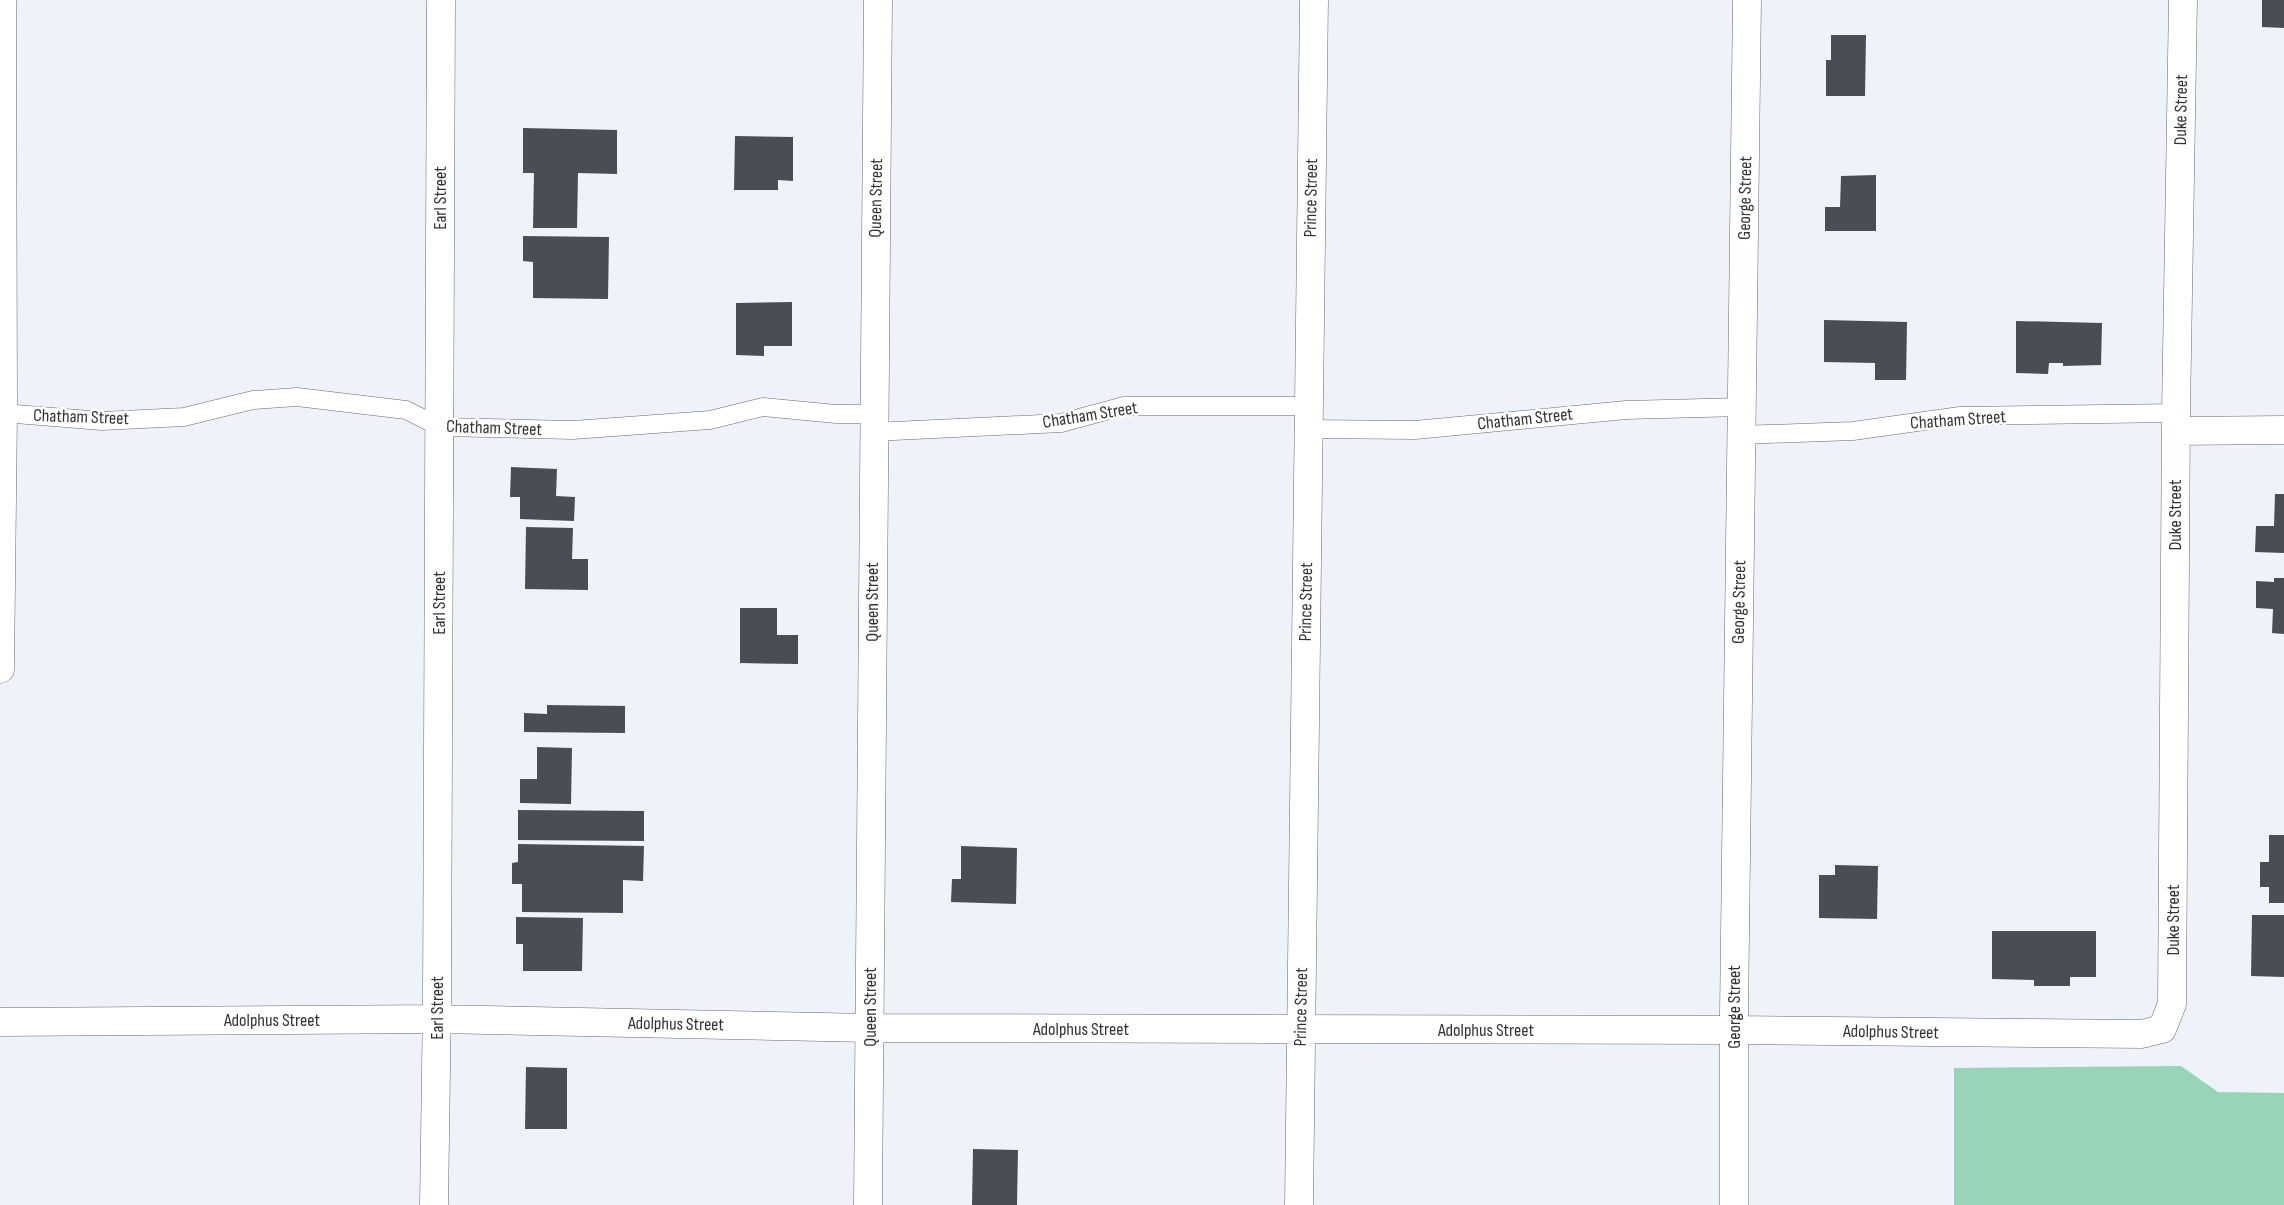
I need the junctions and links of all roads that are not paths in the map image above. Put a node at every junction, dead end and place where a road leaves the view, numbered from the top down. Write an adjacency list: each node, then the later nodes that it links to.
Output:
1 (2, 0): 8 (street)
2 (440, 0): 12 (street, Earl Street)
3 (878, 0): 11 (street, Queen Street)
4 (1314, 0): 9 (street, Prince Street)
5 (1747, 0): 7 (street, George Street)
6 (2183, 0): 10 (street, Duke Street)
7 (1742, 407): 9 (lane, Chatham Street); 14 (street, George Street)
8 (2, 413): 12 (lane, Chatham Street); 15 (street)
9 (1308, 417): 11 (lane, Chatham Street); 19 (street, Prince Street)
10 (2176, 422): 13 (street, Chatham Street); 14 (lane, Chatham Street); 20 (street, Duke Street)
11 (873, 423): 12 (lane, Chatham Street); 18 (street, Queen Street)
12 (440, 427): 16 (street, Earl Street)
13 (2284, 430)
14 (1742, 435): 21 (street, George Street)
15 (0, 669)
16 (437, 1019): 17 (street, Adolphus Street); 18 (street, Adolphus Street); 22 (street, Earl Street)
17 (0, 1022)
18 (870, 1028): 19 (street, Adolphus Street); 23 (street, Queen Street)
19 (1301, 1029): 21 (street, Adolphus Street); 24 (street, Prince Street)
20 (2162, 1029): 21 (street, Adolphus Street)
21 (1734, 1030): 25 (street, George Street)
22 (434, 1205)
23 (868, 1205)
24 (1299, 1205)
25 (1734, 1205)

